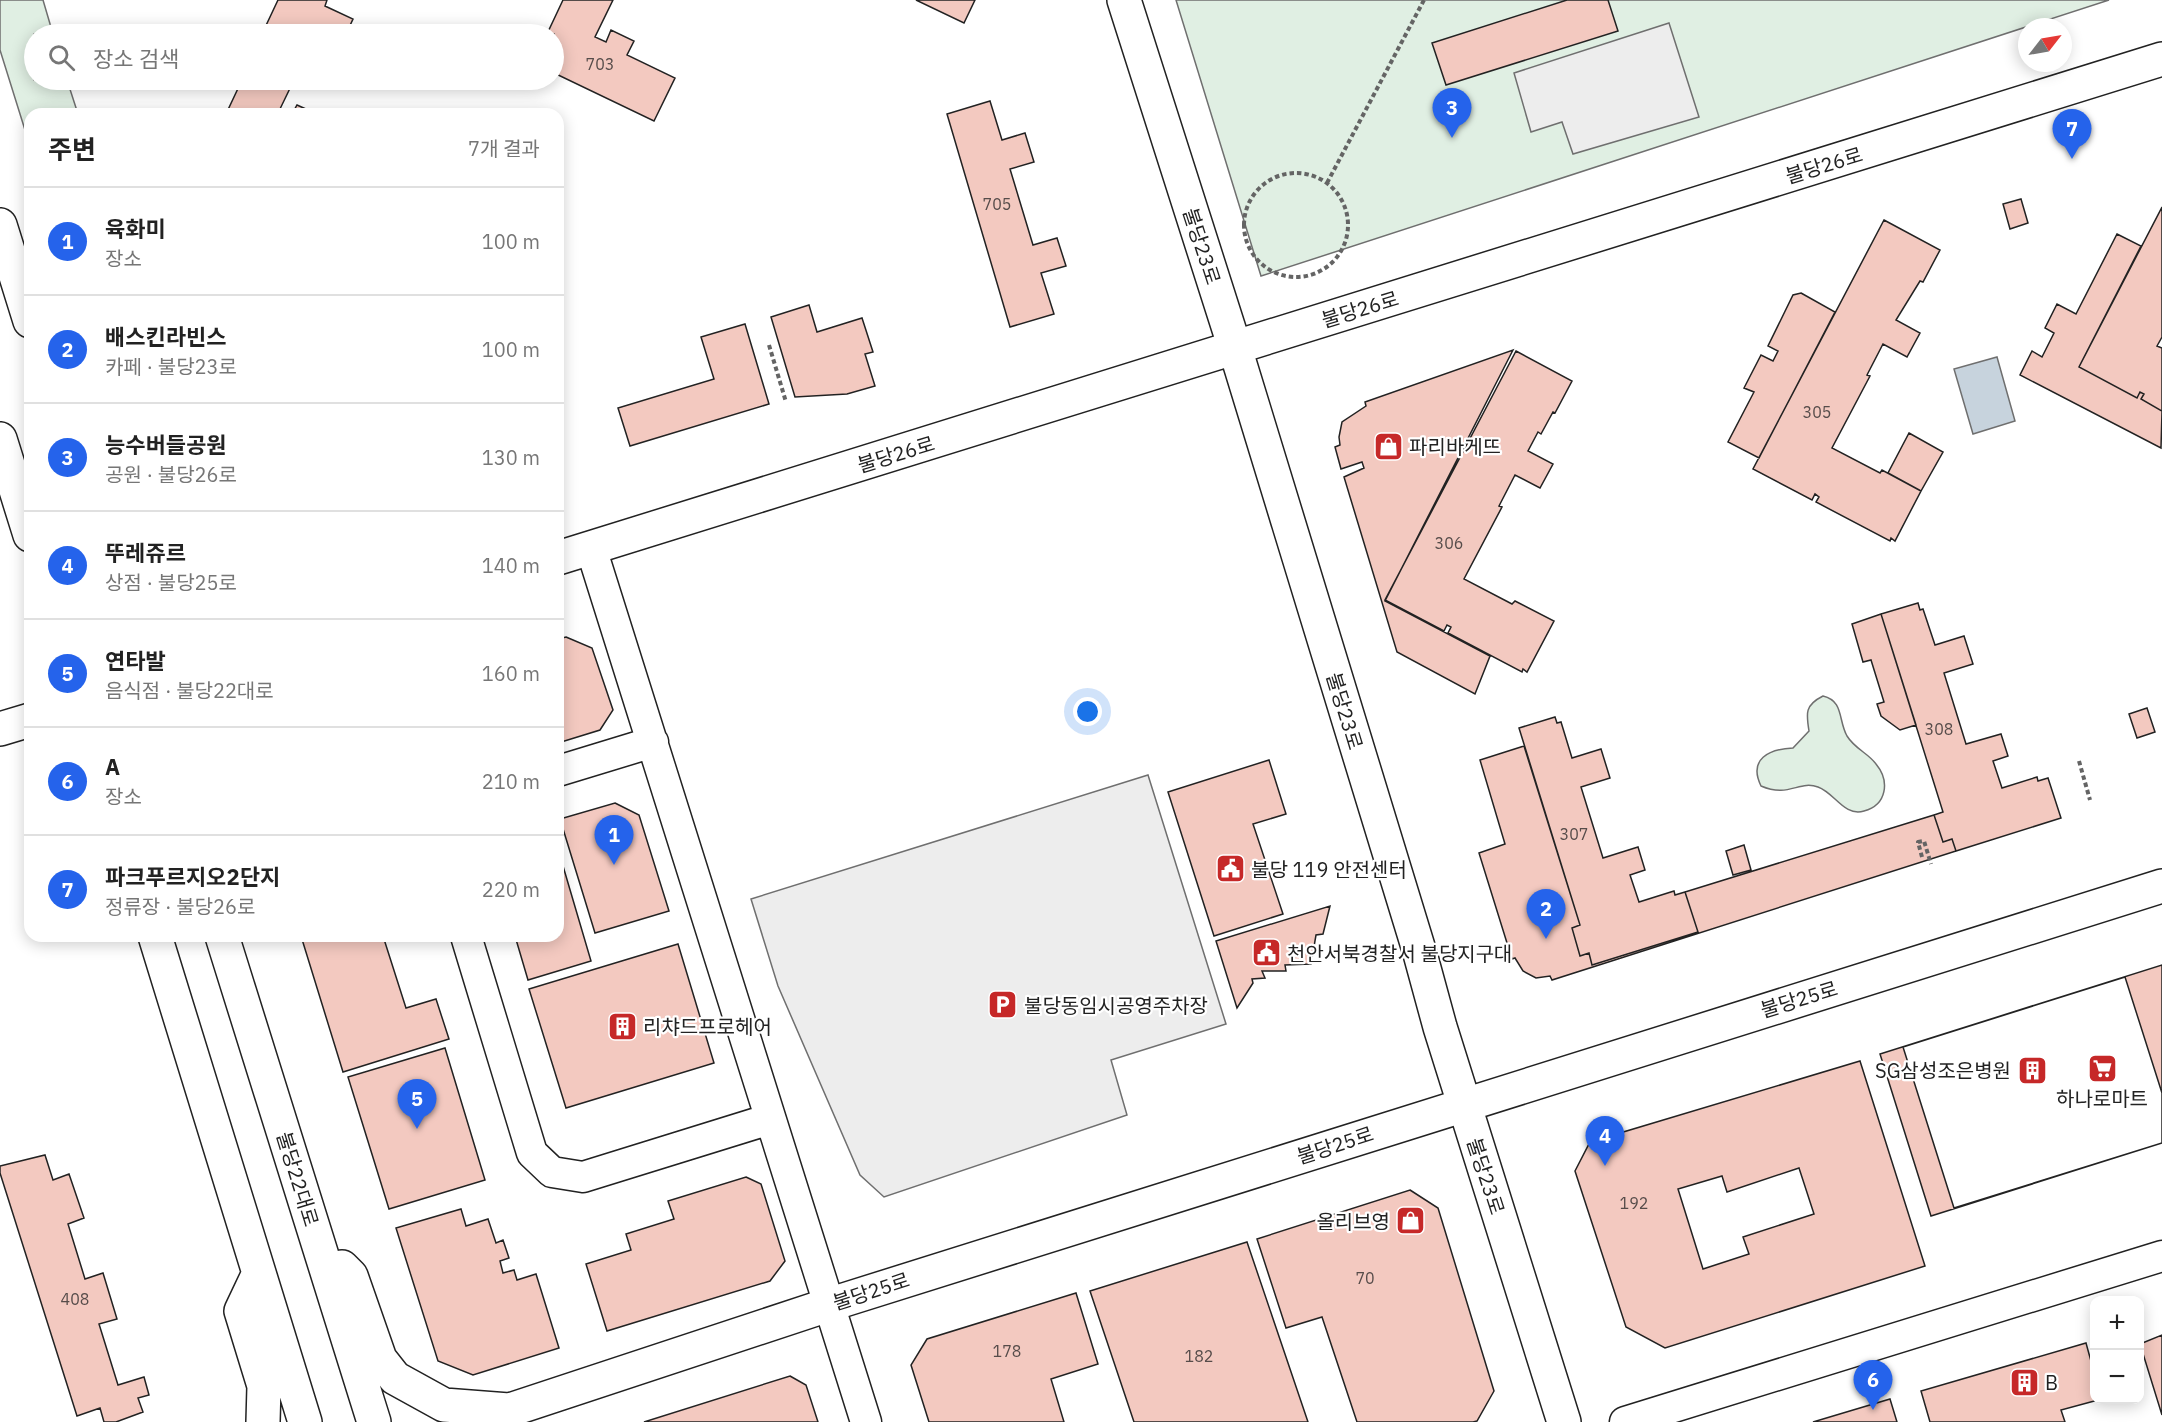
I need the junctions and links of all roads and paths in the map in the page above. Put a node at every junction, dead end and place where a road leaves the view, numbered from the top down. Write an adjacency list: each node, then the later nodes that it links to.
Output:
1 (1124, 0): 8 (street, 불당23로)
2 (1425, 0): 4 (path)
3 (2162, 58): 8 (street, 불당26로)
4 (1327, 183): 4 (path)
5 (0, 225): 6 (street)
6 (24, 302)
7 (769, 345): 9 (path)
8 (1235, 348): 12 (street, 불당26로); 26 (street, 불당23로)
9 (786, 402)
10 (0, 439): 11 (street)
11 (24, 516)
12 (591, 548): 13 (street, 불당26로); 16 (street)
13 (564, 556)
14 (24, 722): 15 (street)
15 (0, 729)
16 (653, 742): 18 (street); 27 (street)
17 (2079, 761): 19 (path)
18 (564, 769)
19 (2091, 800)
20 (1922, 857): 21 (path)
21 (1931, 864)
22 (2162, 886): 26 (street, 불당25로)
23 (156, 942): 30 (street)
24 (224, 942): 28 (street, 불당22대로)
25 (468, 942): 27 (street)
26 (1464, 1104): 31 (street, 불당25로); 37 (street, 불당23로)
27 (770, 1119): 31 (street)
28 (319, 1246): 32 (street); 35 (street, 불당22대로)
29 (2162, 1256): 38 (street)
30 (259, 1273): 33 (street); 34 (street)
31 (828, 1305): 32 (street, 불당25로); 36 (street)
32 (499, 1416)
33 (263, 1422)
34 (305, 1422)
35 (374, 1422)
36 (866, 1422)
37 (1564, 1422)
38 (1625, 1422)

